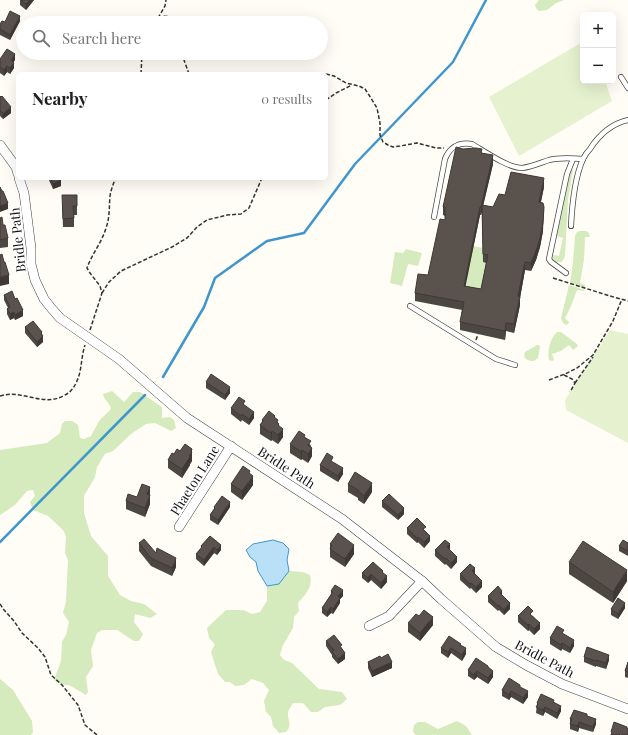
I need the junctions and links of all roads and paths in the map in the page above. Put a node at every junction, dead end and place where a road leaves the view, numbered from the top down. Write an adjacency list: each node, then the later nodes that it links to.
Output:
1 (166, 0): 2 (path)
2 (159, 16)
3 (142, 60): 5 (path)
4 (184, 60): 6 (path)
5 (141, 72)
6 (188, 72)
7 (328, 74): 9 (path)
8 (621, 77): 10 (lane)
9 (353, 85): 11 (path); 14 (path)
10 (628, 88)
11 (328, 99)
12 (628, 120): 16 (lane)
13 (0, 144): 17 (street)
14 (452, 148): 15 (lane); 21 (lane)
15 (573, 159): 16 (lane); 23 (lane)
16 (583, 159): 22 (lane)
17 (16, 167)
18 (20, 180): 29 (street, Bridle Path)
19 (115, 180): 25 (path)
20 (261, 180): 25 (path)
21 (434, 217)
22 (571, 226)
23 (566, 273)
24 (553, 278): 26 (path)
25 (102, 293): 29 (path)
26 (622, 299): 27 (path); 30 (path)
27 (628, 301)
28 (410, 306): 31 (lane)
29 (88, 337): 36 (path); 37 (street, Bridle Path)
30 (593, 355): 32 (path); 34 (path)
31 (515, 365)
32 (564, 375): 33 (path); 34 (path)
33 (549, 380)
34 (575, 383): 35 (path)
35 (570, 392)
36 (0, 396)
37 (230, 446): 38 (street, Phaeton Lane); 39 (street, Bridle Path)
38 (179, 527)
39 (422, 581): 41 (street); 42 (street, Bridle Path)
40 (0, 604): 43 (path)
41 (369, 626)
42 (628, 709)
43 (97, 735)

